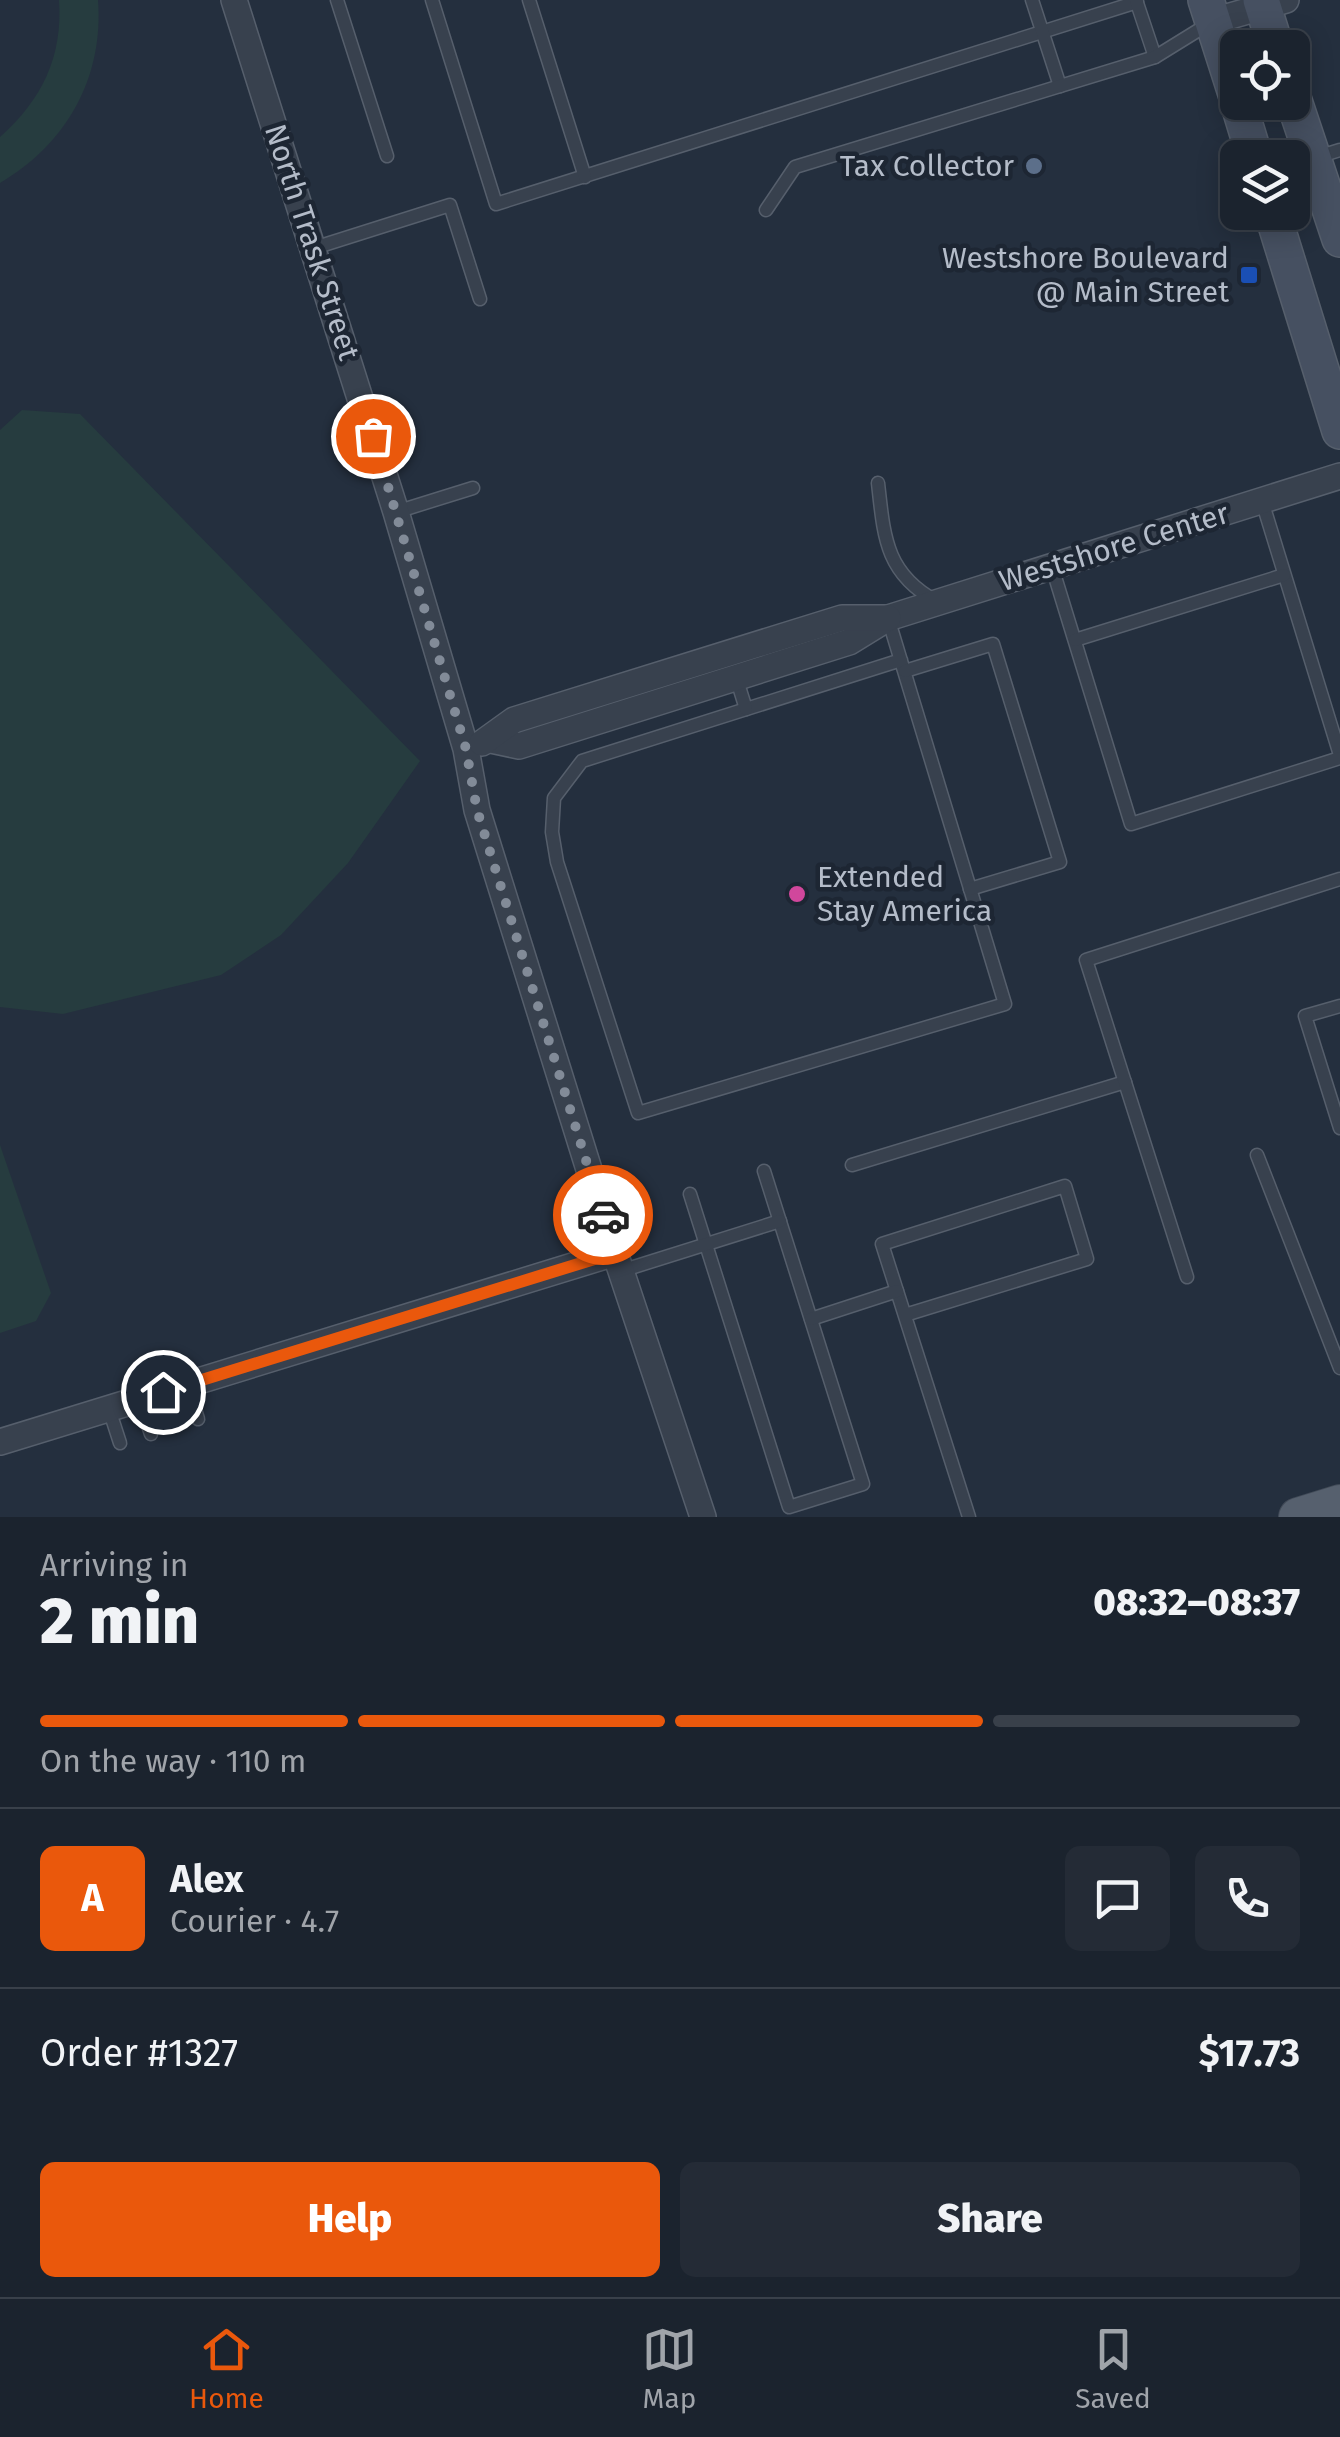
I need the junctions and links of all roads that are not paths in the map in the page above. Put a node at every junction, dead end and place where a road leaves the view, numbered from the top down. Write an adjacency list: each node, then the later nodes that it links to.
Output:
1 (234, 0): 21 (street, North Trask Street)
2 (337, 0): 16 (lane)
3 (432, 0): 17 (lane)
4 (529, 0): 17 (lane)
5 (1032, 0): 10 (lane)
6 (1136, 1): 10 (lane); 12 (lane)
7 (1270, 2): 8 (street); 9 (main road)
8 (1210, 11): 11 (main road); 12 (lane)
9 (1274, 30)
10 (1042, 32): 13 (lane); 17 (lane)
11 (1220, 43)
12 (1154, 57): 13 (lane)
13 (1060, 86): 18 (lane)
14 (1307, 120): 15 (main road)
15 (1327, 154): 20 (main road)
16 (386, 156)
17 (585, 177)
18 (766, 210)
19 (1278, 230): 23 (main road)
20 (1340, 238)
21 (314, 248): 22 (lane); 28 (street, North Trask Street)
22 (480, 299)
23 (1340, 432)
24 (1340, 476): 27 (street, Westshore Center)
25 (878, 483): 31 (lane)
26 (473, 488): 28 (lane)
27 (1262, 501): 29 (street, Westshore Center); 30 (lane)
28 (396, 512): 37 (street, North Trask Street)
29 (1052, 567): 31 (street, Westshore Center); 33 (lane)
30 (1284, 575): 33 (lane); 38 (lane)
31 (938, 602): 32 (street, Westshore Center)
32 (888, 618): 34 (street, Westshore Center); 35 (lane)
33 (1075, 640): 38 (lane)
34 (732, 665): 36 (lane); 37 (street, Westshore Center)
35 (903, 666): 36 (lane); 40 (lane); 40 (lane)
36 (746, 709): 40 (lane)
37 (466, 749): 50 (street, North Trask Street)
38 (1340, 756)
39 (1340, 879): 42 (lane)
40 (970, 889)
41 (1340, 1006): 43 (lane)
42 (1125, 1082): 45 (lane); 51 (lane)
43 (1340, 1128)
44 (1257, 1155): 55 (lane)
45 (852, 1165)
46 (764, 1170): 48 (lane)
47 (690, 1194): 49 (lane)
48 (780, 1221): 49 (lane); 54 (lane)
49 (706, 1244): 50 (lane); 54 (lane)
50 (618, 1262): 56 (street); 64 (street, North Trask Street)
51 (1187, 1278)
52 (897, 1291): 53 (lane); 53 (lane); 54 (lane)
53 (905, 1315): 65 (lane)
54 (812, 1319)
55 (1340, 1368)
56 (187, 1384): 57 (street); 59 (lane)
57 (139, 1399): 58 (street); 60 (lane)
58 (109, 1408): 61 (street); 62 (lane)
59 (198, 1419)
60 (152, 1434)
61 (0, 1442)
62 (120, 1443)
63 (1340, 1504): 66 (main road)
64 (703, 1517)
65 (969, 1517)
66 (1298, 1517)

